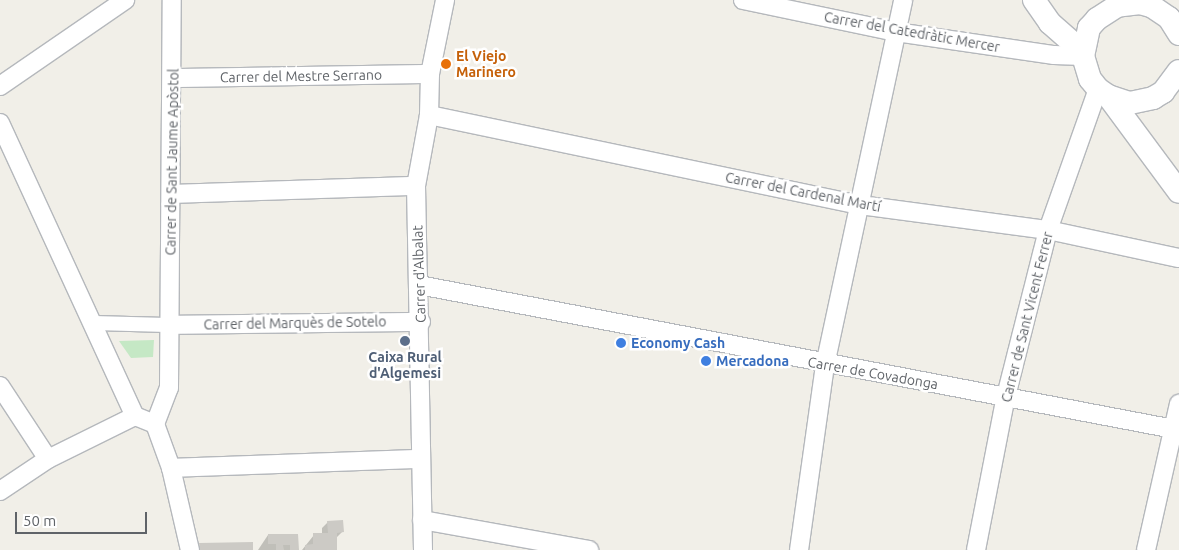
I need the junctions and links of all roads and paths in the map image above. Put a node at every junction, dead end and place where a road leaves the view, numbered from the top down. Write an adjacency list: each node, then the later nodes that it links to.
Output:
1 (125, 0): 14 (street)
2 (172, 0): 13 (street, Carrer de Sant Jaume Apòstol)
3 (445, 0): 12 (street, Carrer d'Albalat)
4 (743, 0): 8 (street, Carrer del Catedràtic Mercer)
5 (903, 0): 8 (street)
6 (1034, 0): 10 (street)
7 (1150, 3): 9 (street); 10 (street)
8 (896, 32): 10 (street, Carrer del Catedràtic Mercer); 21 (street)
9 (1179, 34)
10 (1083, 54): 15 (street)
11 (1179, 71): 15 (street)
12 (430, 74): 13 (street, Carrer del Mestre Serrano); 16 (street, Carrer d'Albalat)
13 (173, 78): 20 (street, Carrer de Sant Jaume Apòstol)
14 (0, 86)
15 (1103, 93): 19 (street); 22 (street, Carrer de Sant Vicent Ferrer)
16 (429, 115): 18 (street, Carrer d'Albalat); 21 (street, Carrer del Cardenal Martí)
17 (0, 123): 26 (street)
18 (416, 186): 20 (street); 24 (street, Carrer d'Albalat)
19 (1179, 192)
20 (172, 194): 27 (street, Carrer de Sant Jaume Apòstol)
21 (860, 205): 22 (street, Carrer del Cardenal Martí); 28 (street)
22 (1048, 230): 23 (street, Carrer del Cardenal Martí); 30 (street, Carrer de Sant Vicent Ferrer)
23 (1179, 258)
24 (419, 285): 25 (street, Carrer d'Albalat); 28 (street, Carrer de Covadonga)
25 (421, 322): 27 (street, Carrer del Marquès de Sotelo); 36 (street, Carrer d'Albalat)
26 (92, 323): 27 (street); 32 (street)
27 (169, 325): 33 (street, Carrer de Sant Jaume Apòstol)
28 (825, 365): 30 (street, Carrer de Covadonga); 43 (street)
29 (0, 386): 35 (street)
30 (1006, 396): 34 (street, Carrer de Covadonga); 44 (street, Carrer de Sant Vicent Ferrer)
31 (1179, 404): 34 (street)
32 (135, 416): 33 (street); 35 (street)
33 (155, 424): 37 (street)
34 (1176, 430): 45 (street)
35 (48, 459): 38 (street)
36 (420, 459): 37 (street); 39 (street, Carrer d'Albalat)
37 (171, 468): 40 (street)
38 (0, 491)
39 (422, 520): 41 (street, Carrer d'Albalat); 42 (street)
40 (190, 550)
41 (423, 550)
42 (589, 550)
43 (799, 550)
44 (976, 550)
45 (1146, 550)

